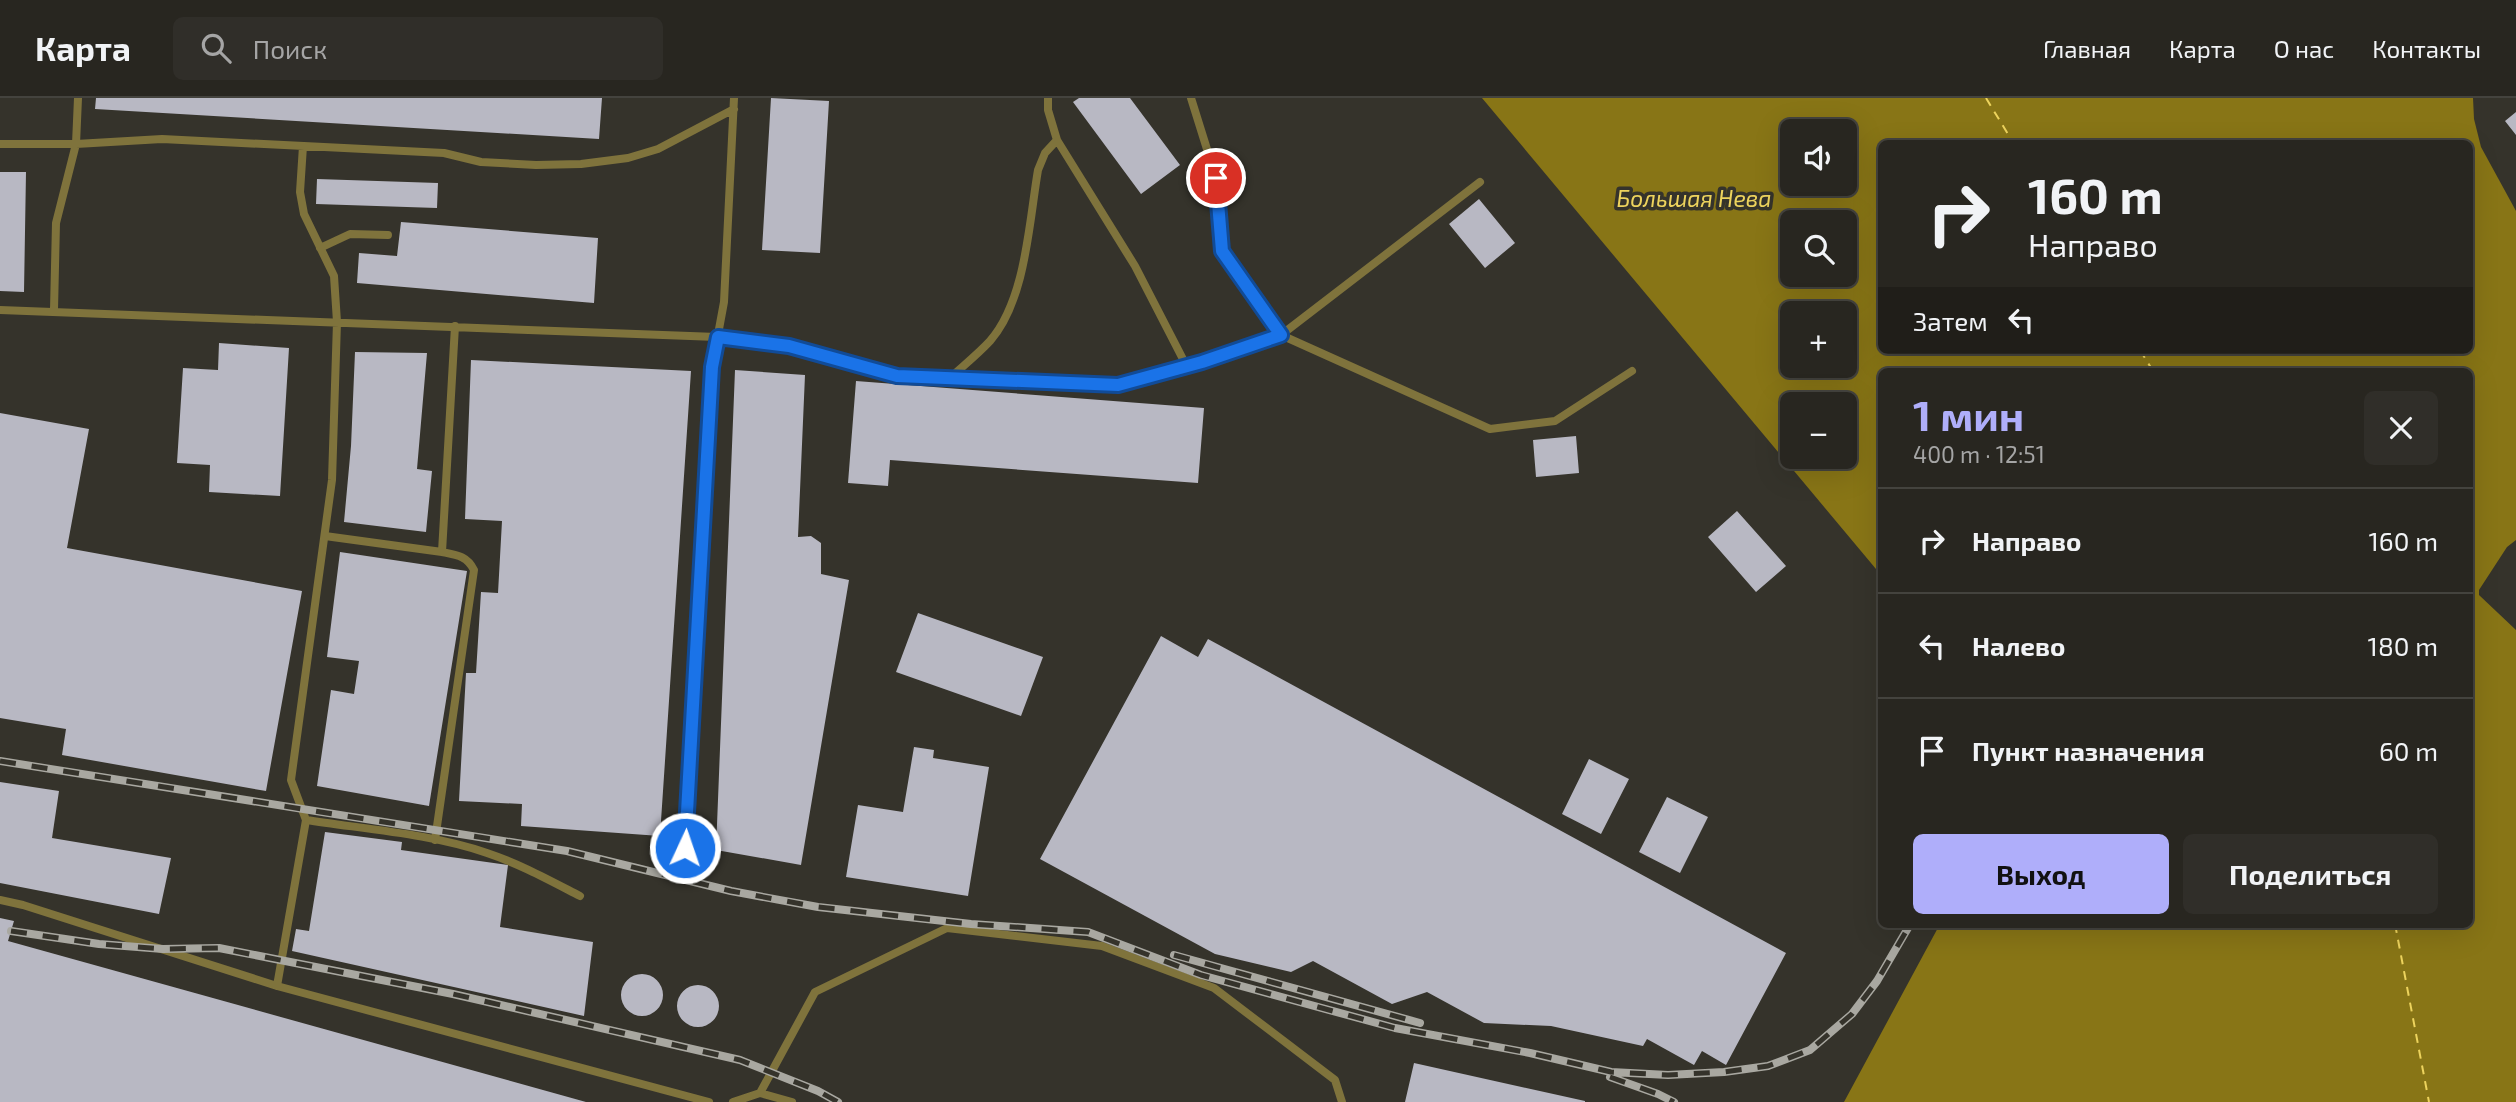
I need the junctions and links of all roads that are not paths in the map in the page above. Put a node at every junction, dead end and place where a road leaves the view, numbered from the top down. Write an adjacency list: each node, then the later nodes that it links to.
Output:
1 (78, 98): 8 (lane)
2 (734, 98): 5 (lane)
3 (1048, 98): 6 (lane)
4 (1191, 98): 17 (lane)
5 (734, 109): 9 (lane); 18 (lane)
6 (1057, 140): 19 (lane); 21 (lane)
7 (0, 144): 8 (lane)
8 (76, 144): 9 (lane); 14 (lane)
9 (303, 146): 12 (lane)
10 (1480, 182): 17 (lane)
11 (388, 234): 12 (lane)
12 (320, 248): 15 (lane)
13 (0, 310): 14 (lane)
14 (54, 310): 15 (lane)
15 (337, 321): 16 (lane); 22 (lane)
16 (455, 326): 18 (lane); 23 (lane)
17 (1281, 335): 19 (lane); 20 (lane)
18 (718, 337): 21 (lane); 26 (lane)
19 (1186, 365): 21 (lane)
20 (1632, 371)
21 (950, 378)
22 (324, 536): 23 (lane); 24 (lane)
23 (442, 552): 25 (lane)
24 (306, 820): 25 (lane); 29 (lane)
25 (435, 840): 27 (lane)
26 (685, 848)
27 (580, 896)
28 (0, 900): 29 (lane)
29 (277, 986): 31 (lane)
30 (760, 1093): 32 (lane); 33 (lane); 34 (lane)
31 (709, 1102)
32 (733, 1102)
33 (792, 1102)
34 (1342, 1102)

